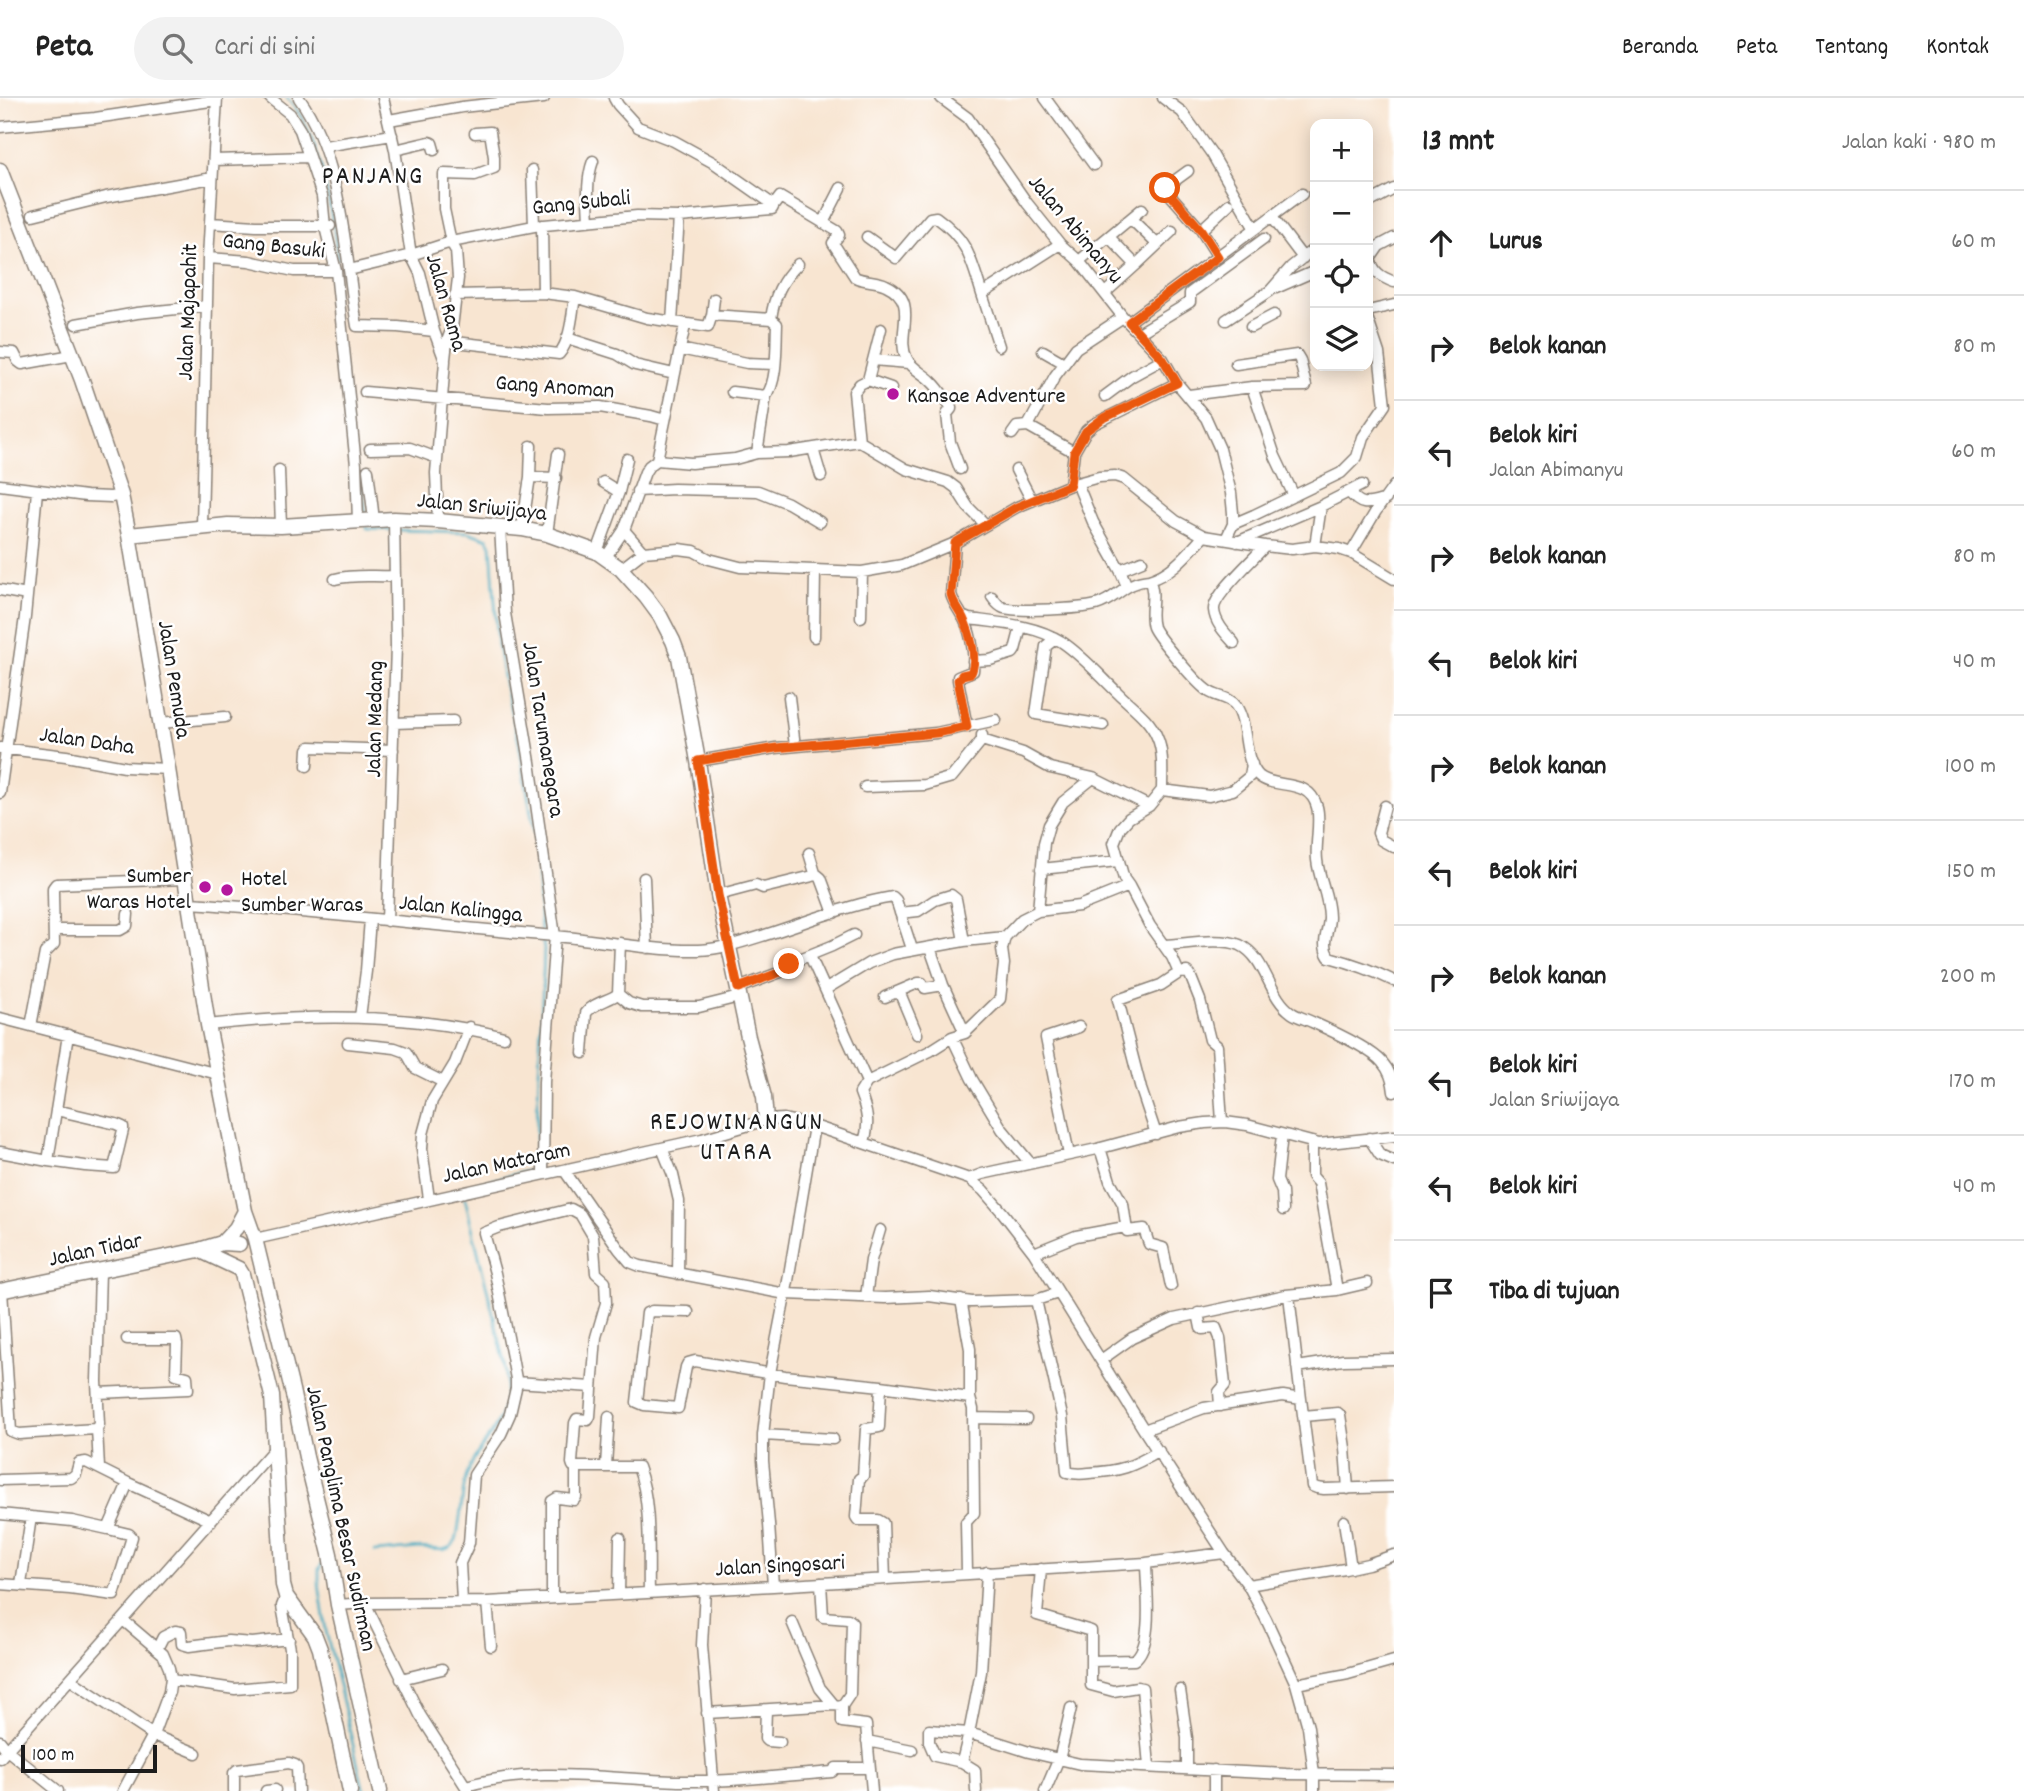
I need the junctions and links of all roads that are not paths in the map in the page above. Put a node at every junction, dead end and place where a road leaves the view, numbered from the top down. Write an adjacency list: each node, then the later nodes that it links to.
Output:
1 (270, 98): 17 (street)
2 (299, 98): 14 (street)
3 (383, 98): 10 (street, Jalan Rama)
4 (544, 98): 10 (street)
5 (614, 98): 30 (street)
6 (941, 98): 49 (street, Jalan Abimanyu)
7 (1045, 98): 20 (street)
8 (1163, 98): 41 (street)
9 (217, 99): 11 (street); 18 (street, Jalan Majapahit)
10 (389, 120): 13 (street, Jalan Rama)
11 (0, 127)
12 (475, 133): 48 (street)
13 (391, 135): 14 (street); 15 (street, Jalan Rama)
14 (325, 146): 39 (street)
15 (395, 150): 16 (street); 52 (street, Jalan Rama)
16 (434, 150)
17 (308, 157): 18 (street); 39 (street)
18 (214, 160): 24 (street, Jalan Majapahit)
19 (593, 161): 36 (street)
20 (1094, 165)
21 (0, 170): 95 (main road, Jalan Pemuda)
22 (533, 170): 40 (street)
23 (1188, 171): 42 (street)
24 (212, 178): 32 (street); 38 (street, Jalan Majapahit)
25 (841, 188): 37 (street)
26 (1394, 189): 28 (street)
27 (1302, 194): 34 (street)
28 (1373, 200)
29 (1229, 204): 42 (street)
30 (774, 205): 33 (street, Gang Subali); 37 (street)
31 (1142, 209): 35 (street)
32 (33, 215)
33 (679, 217): 36 (street, Gang Subali); 80 (street)
34 (1272, 217): 41 (street); 55 (street)
35 (1131, 219): 45 (street); 50 (street)
36 (589, 220): 40 (street, Gang Subali)
37 (823, 222): 99 (street)
38 (210, 223): 39 (street); 54 (street, Jalan Majapahit)
39 (333, 225): 59 (street); 60 (street)
40 (538, 226): 48 (street, Gang Subali); 64 (street)
41 (1255, 229): 53 (street)
42 (1201, 230): 53 (street)
43 (1172, 231): 50 (street)
44 (867, 237): 65 (street)
45 (1109, 237): 56 (street); 58 (street)
46 (1394, 238): 62 (street)
47 (1264, 239): 87 (street)
48 (452, 242): 52 (street, Gang Subali); 67 (street)
49 (1060, 244): 56 (street, Jalan Abimanyu); 65 (street)
50 (1157, 244): 58 (street)
51 (1310, 252): 55 (street)
52 (411, 255): 59 (street, Gang Subali); 86 (street, Jalan Rama)
53 (1218, 257): 76 (street)
54 (208, 258): 60 (street, Gang Basuki); 71 (street, Jalan Majapahit)
55 (1303, 258): 63 (street)
56 (1079, 261): 66 (street, Jalan Abimanyu)
57 (798, 264): 78 (street)
58 (1136, 265): 66 (street)
59 (349, 270): 86 (street)
60 (336, 271): 151 (street)
61 (1310, 273): 63 (street)
62 (1394, 282)
63 (1270, 291): 70 (street)
64 (543, 292): 67 (street); 68 (street)
65 (982, 293): 91 (street)
66 (1105, 293): 76 (street, Jalan Abimanyu)
67 (455, 295): 90 (street)
68 (575, 297): 80 (street); 89 (street)
69 (714, 299): 74 (street)
70 (1252, 303): 77 (street); 79 (street)
71 (207, 306): 81 (street); 157 (street, Jalan Majapahit)
72 (1394, 306): 73 (street)
73 (1373, 311)
74 (712, 315): 78 (street); 83 (street)
75 (1274, 315): 79 (street)
76 (1126, 320): 87 (street, Jalan Abimanyu); 100 (street)
77 (1226, 320)
78 (774, 321): 82 (street); 101 (street)
79 (1262, 321): 84 (street)
80 (672, 322): 83 (street)
81 (76, 324)
82 (790, 324)
83 (685, 325): 92 (street)
84 (1251, 327)
85 (881, 329): 97 (street)
86 (433, 331): 98 (street, Jalan Rama)
87 (1139, 333): 96 (street, Jalan Abimanyu)
88 (1373, 335): 115 (street)
89 (567, 338): 90 (street); 103 (street)
90 (447, 341): 98 (street)
91 (999, 346)
92 (680, 349): 101 (street); 103 (street)
93 (1043, 351): 100 (street)
94 (0, 352): 95 (street)
95 (72, 355): 145 (main road, Jalan Pemuda)
96 (1163, 359): 105 (street, Jalan Abimanyu); 113 (street)
97 (873, 360): 99 (street); 104 (street)
98 (445, 361): 114 (street, Jalan Rama)
99 (909, 363): 130 (street)
100 (1064, 363): 117 (street)
101 (775, 364): 112 (street)
102 (1236, 365): 106 (street)
103 (674, 374): 116 (street)
104 (868, 380): 107 (street); 119 (street)
105 (1177, 383): 111 (street, Jalan Abimanyu); 123 (street)
106 (1252, 387): 111 (street); 146 (street)
107 (891, 388)
108 (365, 392): 114 (street, Gang Anoman)
109 (732, 392): 112 (street)
110 (1394, 392): 115 (street)
111 (1189, 395): 155 (street, Jalan Abimanyu)
112 (766, 396): 124 (street)
113 (1105, 396)
114 (441, 398): 116 (street, Gang Anoman); 126 (street, Jalan Rama)
115 (1385, 405): 146 (street)
116 (664, 420): 128 (street)
117 (1028, 426): 118 (street); 123 (street)
118 (1012, 433)
119 (859, 441): 122 (street); 154 (street)
120 (531, 446): 134 (street)
121 (370, 449): 126 (street)
122 (813, 449): 124 (street); 133 (street)
123 (1074, 452): 137 (street)
124 (757, 453): 128 (street)
125 (558, 454): 135 (street)
126 (437, 458): 152 (street, Jalan Rama)
127 (628, 459): 143 (street)
128 (657, 460): 142 (street)
129 (368, 470): 151 (street)
130 (960, 470)
131 (1016, 470): 148 (street)
132 (279, 471): 156 (street)
133 (821, 476)
134 (530, 477): 135 (street); 159 (street)
135 (556, 478): 161 (street)
136 (603, 482): 143 (street)
137 (1073, 484): 148 (street); 163 (street); 173 (street)
138 (0, 485): 141 (street)
139 (1362, 485): 144 (street)
140 (1394, 486): 147 (street)
141 (37, 491): 145 (street); 181 (street)
142 (637, 491): 153 (street); 160 (street)
143 (619, 492): 169 (street)
144 (1349, 492): 147 (street); 149 (street)
145 (121, 495): 162 (main road, Jalan Pemuda)
146 (1294, 496): 155 (street)
147 (1390, 498): 168 (street)
148 (1025, 503): 154 (street)
149 (1321, 506): 164 (street); 167 (street)
150 (394, 519): 151 (main road, Jalan Sriwijaya); 152 (main road, Jalan Sriwijaya); 175 (street, Jalan Medang)
151 (366, 521): 156 (main road, Jalan Sriwijaya)
152 (438, 521): 158 (main road, Jalan Sriwijaya)
153 (820, 522)
154 (985, 524): 165 (street)
155 (1233, 524): 164 (street, Jalan Abimanyu)
156 (281, 526): 157 (main road, Jalan Sriwijaya)
157 (202, 527): 162 (main road, Jalan Sriwijaya)
158 (500, 527): 159 (main road, Jalan Sriwijaya); 231 (street, Jalan Tarumanegara)
159 (522, 529): 161 (main road, Jalan Sriwijaya)
160 (624, 530): 169 (street); 170 (street)
161 (547, 534): 169 (main road, Jalan Sriwijaya)
162 (129, 535): 194 (main road, Jalan Pemuda)
163 (1204, 536): 164 (street); 178 (street)
164 (1231, 541): 166 (street)
165 (955, 543): 174 (street); 183 (street)
166 (1265, 546): 167 (street); 188 (street)
167 (1315, 546): 168 (street)
168 (1351, 553): 177 (street)
169 (602, 554): 170 (main road, Jalan Sriwijaya)
170 (631, 561): 172 (street); 203 (main road, Jalan Sriwijaya)
171 (1142, 561): 173 (street)
172 (816, 570): 174 (street); 186 (street)
173 (1120, 570): 179 (street)
174 (862, 572): 184 (street)
175 (393, 576): 176 (street); 195 (street, Jalan Medang)
176 (335, 579)
177 (1394, 579)
178 (1149, 580): 179 (street); 204 (street)
179 (1127, 586): 182 (street)
180 (0, 590): 181 (street)
181 (27, 595): 201 (street)
182 (992, 597)
183 (962, 616): 185 (street); 189 (street)
184 (861, 617)
185 (1021, 627): 187 (street); 189 (street)
186 (814, 637)
187 (1055, 639): 197 (street); 209 (street)
188 (1234, 643)
189 (973, 662): 198 (street)
190 (789, 697): 200 (street)
191 (225, 717): 194 (street)
192 (996, 720): 196 (street)
193 (453, 721): 195 (street)
194 (160, 723): 206 (main road, Jalan Pemuda)
195 (394, 723): 202 (street, Jalan Medang)
196 (982, 724): 198 (street); 199 (street)
197 (1103, 725)
198 (967, 727): 200 (street)
199 (982, 740): 207 (street); 208 (street)
200 (794, 746): 203 (street)
201 (4, 749): 206 (street, Jalan Daha); 210 (street)
202 (393, 750): 205 (street); 228 (street, Jalan Medang)
203 (698, 761): 221 (main road, Jalan Sriwijaya)
204 (1252, 764): 209 (street); 242 (street)
205 (307, 766)
206 (168, 769): 219 (main road, Jalan Pemuda)
207 (1093, 778): 211 (street); 216 (street)
208 (865, 787)
209 (1162, 790): 211 (street)
210 (0, 793)
211 (1149, 806): 215 (street)
212 (1385, 806): 213 (street)
213 (1394, 846)
214 (809, 853): 217 (street)
215 (1118, 861): 216 (street); 220 (street)
216 (1041, 869): 223 (street)
217 (817, 875): 221 (street); 224 (street)
218 (644, 878): 237 (street)
219 (185, 879): 222 (main road, Jalan Pemuda); 229 (street)
220 (1129, 886): 223 (street); 235 (street)
221 (718, 895): 236 (main road, Jalan Sriwijaya)
222 (189, 903): 227 (street, Jalan Kalingga); 251 (main road, Jalan Pemuda)
223 (1038, 911): 232 (street)
224 (834, 913): 226 (street, Jalan Kalingga); 236 (street, Jalan Kalingga)
225 (128, 914): 229 (street)
226 (900, 914): 233 (street); 239 (street)
227 (370, 919): 228 (street, Jalan Kalingga); 249 (street)
228 (387, 920): 231 (street, Jalan Kalingga)
229 (54, 930): 252 (street)
230 (855, 935): 240 (street)
231 (555, 936): 234 (street, Jalan Kalingga); 284 (street, Jalan Tarumanegara)
232 (1005, 937): 233 (street); 255 (street)
233 (964, 941): 238 (street)
234 (620, 943): 237 (street, Jalan Kalingga); 247 (street)
235 (1165, 946): 241 (street); 265 (street)
236 (728, 947): 237 (street, Jalan Kalingga); 246 (main road, Jalan Sriwijaya)
237 (647, 948)
238 (930, 948): 239 (street); 243 (street)
239 (912, 949): 244 (street)
240 (810, 956): 244 (street); 246 (street)
241 (1179, 973): 268 (street); 270 (street)
242 (1394, 981)
243 (943, 985): 245 (street); 255 (street)
244 (826, 989): 264 (street)
245 (900, 991): 248 (street); 256 (street)
246 (739, 992): 247 (street); 267 (main road, Jalan Sriwijaya)
247 (618, 994): 261 (street)
248 (885, 997)
249 (360, 1017): 251 (street); 253 (street)
250 (0, 1018): 252 (street)
251 (208, 1025): 262 (main road, Jalan Pemuda)
252 (31, 1026): 257 (street)
253 (469, 1027): 258 (street); 263 (street)
254 (1080, 1027): 279 (street)
255 (965, 1033): 259 (street)
256 (917, 1034)
257 (68, 1035): 262 (street); 266 (street)
258 (504, 1037)
259 (952, 1037): 264 (street); 282 (street)
260 (348, 1043): 263 (street)
261 (583, 1054)
262 (218, 1074): 288 (main road, Jalan Pemuda)
263 (443, 1082): 286 (street)
264 (867, 1082): 274 (street)
265 (1394, 1083)
266 (56, 1110): 280 (street); 280 (street)
267 (766, 1120): 269 (street); 276 (street, Jalan Mataram)
268 (1222, 1122): 270 (street); 271 (street)
269 (814, 1126): 274 (street); 304 (street)
270 (1156, 1133): 277 (street)
271 (1282, 1135): 275 (street); 287 (street)
272 (1394, 1136): 273 (street)
273 (1369, 1138): 275 (street); 281 (street)
274 (864, 1142): 285 (street)
275 (1312, 1142): 302 (street)
276 (662, 1148): 283 (street, Jalan Mataram); 298 (street)
277 (1100, 1148): 279 (street); 289 (street)
278 (0, 1152): 280 (street)
279 (1069, 1155): 282 (street)
280 (48, 1161)
281 (1394, 1161)
282 (1030, 1163): 285 (street)
283 (564, 1170): 284 (street, Jalan Mataram); 298 (street)
284 (543, 1174): 286 (street, Jalan Mataram)
285 (969, 1179): 295 (street)
286 (429, 1199): 291 (street, Jalan Mataram)
287 (1283, 1210)
288 (245, 1211): 291 (main road, Jalan Pemuda); 292 (main road)
289 (1125, 1227): 295 (street); 300 (street)
290 (880, 1230): 306 (street)
291 (255, 1239): 293 (main road); 367 (main road, Jalan Panglima Besar Sudirman)
292 (222, 1243): 293 (main road); 294 (main road, Jalan Tidar)
293 (239, 1244): 296 (main road)
294 (200, 1250): 296 (main road); 297 (main road, Jalan Tidar)
295 (1034, 1253): 303 (street)
296 (233, 1267): 331 (main road, Jalan Panglima Besar Sudirman)
297 (100, 1271): 301 (main road, Jalan Tidar); 319 (street)
298 (678, 1273): 304 (street)
299 (1367, 1283): 302 (street)
300 (1171, 1286)
301 (1, 1290): 327 (street)
302 (1337, 1290): 305 (street)
303 (1058, 1293): 308 (street); 313 (street)
304 (786, 1294): 306 (street); 315 (street)
305 (1289, 1295): 310 (street); 314 (street)
306 (866, 1297): 307 (street)
307 (961, 1300): 308 (street); 320 (street)
308 (1036, 1300): 332 (street)
309 (688, 1312): 315 (street)
310 (1198, 1313): 313 (street); 322 (street)
311 (127, 1339): 319 (street)
312 (1394, 1359): 314 (street)
313 (1101, 1360): 328 (street)
314 (1297, 1367): 321 (street)
315 (770, 1373): 317 (street); 329 (street)
316 (516, 1381): 318 (street); 318 (street); 364 (street)
317 (881, 1386): 320 (street); 353 (street)
318 (592, 1387): 333 (street)
319 (98, 1393): 327 (street)
320 (970, 1398): 325 (street)
321 (1301, 1399): 322 (street); 323 (street)
322 (1220, 1406): 328 (street)
323 (1303, 1416): 339 (street); 339 (street)
324 (609, 1417): 334 (street)
325 (973, 1418): 326 (street); 352 (street)
326 (1026, 1419)
327 (97, 1428): 335 (street)
328 (1144, 1430): 332 (street)
329 (763, 1435): 330 (street); 358 (street)
330 (833, 1439)
331 (275, 1448): 342 (street); 362 (main road, Jalan Panglima Besar Sudirman)
332 (1159, 1451): 346 (street)
333 (576, 1466): 334 (street); 363 (street)
334 (606, 1466): 360 (street)
335 (99, 1468): 336 (street); 337 (street)
336 (0, 1480)
337 (128, 1483): 342 (street); 344 (street)
338 (1394, 1487): 339 (street)
339 (1348, 1489)
340 (0, 1514): 341 (street)
341 (31, 1517): 344 (street); 356 (street)
342 (211, 1521): 368 (street)
343 (1344, 1521): 349 (street)
344 (108, 1529): 356 (street)
345 (620, 1538): 361 (street)
346 (1224, 1553): 348 (street, Jalan Singosari); 357 (street)
347 (1394, 1555): 349 (street)
348 (1146, 1563): 350 (street, Jalan Singosari); 373 (street)
349 (1351, 1568): 357 (street)
350 (1041, 1569): 351 (street, Jalan Singosari); 373 (street)
351 (987, 1572): 352 (street, Jalan Singosari); 385 (street)
352 (967, 1573): 353 (street, Jalan Singosari)
353 (885, 1579): 354 (street, Jalan Singosari)
354 (821, 1583): 358 (street, Jalan Singosari); 381 (street)
355 (0, 1584): 356 (street)
356 (21, 1584)
357 (1248, 1585): 379 (street)
358 (773, 1586): 359 (street, Jalan Singosari)
359 (705, 1589): 360 (street, Jalan Singosari); 384 (street)
360 (649, 1592): 361 (street, Jalan Singosari)
361 (619, 1594): 363 (street, Jalan Singosari)
362 (286, 1596): 370 (street); 406 (main road, Jalan Panglima Besar Sudirman)
363 (552, 1598): 365 (street, Jalan Singosari)
364 (461, 1601): 365 (street, Jalan Singosari); 366 (street, Jalan Singosari)
365 (487, 1602): 371 (street)
366 (365, 1603): 367 (street, Jalan Singosari); 376 (street)
367 (338, 1605): 407 (main road, Jalan Panglima Besar Sudirman)
368 (123, 1620): 372 (street); 377 (street)
369 (792, 1622): 381 (street)
370 (289, 1639): 372 (street); 378 (street)
371 (491, 1646)
372 (157, 1649): 378 (street)
373 (1091, 1661): 394 (street)
374 (1394, 1661): 379 (street)
375 (442, 1669): 376 (street)
376 (401, 1679): 401 (street)
377 (71, 1681): 386 (street); 389 (street)
378 (171, 1681): 386 (street)
379 (1296, 1684): 398 (street)
380 (1180, 1690): 396 (street)
381 (838, 1705): 383 (street); 387 (street)
382 (1071, 1708): 392 (street)
383 (766, 1710): 384 (street); 388 (street)
384 (707, 1713): 400 (street)
385 (970, 1733): 392 (street); 393 (street); 393 (street)
386 (153, 1735): 391 (street); 403 (street)
387 (867, 1741): 390 (street); 395 (street)
388 (780, 1742)
389 (3, 1750): 402 (street)
390 (912, 1750)
391 (196, 1754)
392 (1059, 1760): 394 (street); 410 (street)
393 (962, 1762): 409 (street)
394 (1149, 1766): 396 (street)
395 (869, 1768): 400 (street); 408 (street)
396 (1187, 1768): 397 (street)
397 (1214, 1770): 398 (street); 411 (street)
398 (1314, 1774): 399 (street); 412 (street)
399 (1394, 1775)
400 (713, 1786): 401 (street)
401 (467, 1788)
402 (58, 1791)
403 (123, 1791)
404 (233, 1791): 405 (street)
405 (298, 1791)
406 (350, 1791)
407 (380, 1791)
408 (872, 1791)
409 (976, 1791)
410 (1045, 1791)
411 (1214, 1791)
412 (1314, 1791)

